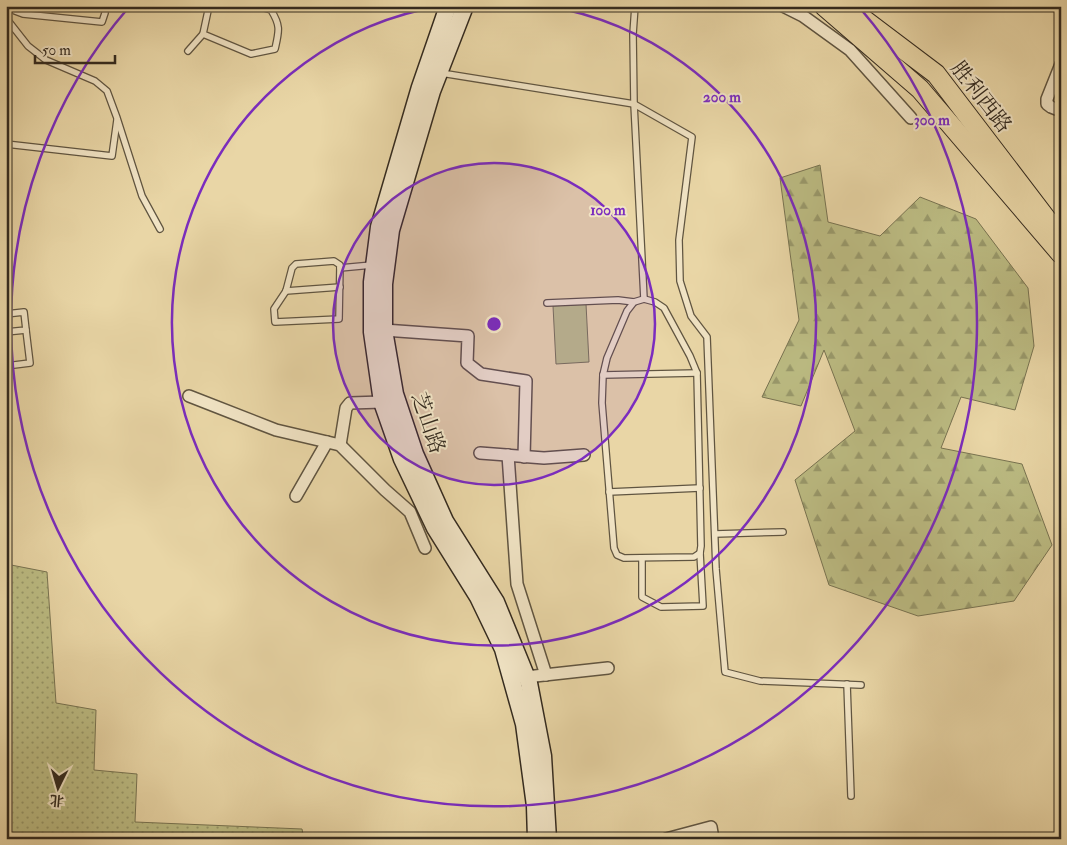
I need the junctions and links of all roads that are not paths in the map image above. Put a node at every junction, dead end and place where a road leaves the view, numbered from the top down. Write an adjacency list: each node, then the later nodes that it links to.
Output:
1 (11, 6): 10 (lane)
2 (209, 6): 13 (lane)
3 (257, 6): 13 (lane)
4 (448, 6): 25 (main road)
5 (465, 6): 16 (main road, 芝山路)
6 (635, 6): 17 (lane)
7 (783, 6): 11 (street)
8 (810, 6): 11 (street)
9 (836, 8): 23 (main road, 胜利西路); 24 (main road)
10 (105, 13)
11 (803, 16): 20 (street)
12 (6, 18): 19 (lane)
13 (203, 34): 14 (lane)
14 (188, 51)
15 (1060, 67): 18 (street)
16 (440, 72): 17 (lane); 34 (main road, 芝山路)
17 (634, 104): 29 (lane); 51 (lane)
18 (1061, 111)
19 (117, 118): 21 (lane); 22 (lane)
20 (910, 118)
21 (6, 144)
22 (160, 229)
23 (1061, 236)
24 (1061, 254)
25 (374, 264): 26 (lane); 40 (main road)
26 (340, 268): 27 (lane); 28 (lane)
27 (340, 287): 28 (lane); 28 (lane)
28 (286, 292)
29 (644, 299): 30 (lane); 37 (lane)
30 (634, 302): 31 (lane); 38 (lane)
31 (547, 303)
32 (6, 314): 33 (lane)
33 (26, 330): 35 (lane); 36 (lane)
34 (384, 330): 46 (street); 57 (main road, 芝山路)
35 (6, 332)
36 (6, 366)
37 (697, 373): 38 (lane); 47 (lane)
38 (603, 375): 48 (lane)
39 (189, 396): 41 (street)
40 (382, 402): 42 (street); 61 (main road)
41 (327, 442): 42 (street); 49 (street)
42 (340, 445): 52 (street)
43 (480, 453): 44 (street)
44 (508, 455): 46 (street); 56 (street)
45 (584, 455): 46 (street)
46 (524, 457)
47 (700, 488): 48 (lane); 53 (lane)
48 (609, 492): 54 (lane)
49 (296, 496)
50 (783, 532): 51 (lane)
51 (715, 534): 58 (lane)
52 (425, 548)
53 (700, 554): 54 (lane); 54 (lane)
54 (642, 558)
55 (608, 668): 56 (street)
56 (546, 675): 57 (street)
57 (526, 677): 62 (main road, 芝山路)
58 (846, 684): 59 (lane); 60 (lane)
59 (861, 685)
60 (851, 796)
61 (536, 839)
62 (548, 839)
63 (666, 839): 64 (street)
64 (713, 839)

